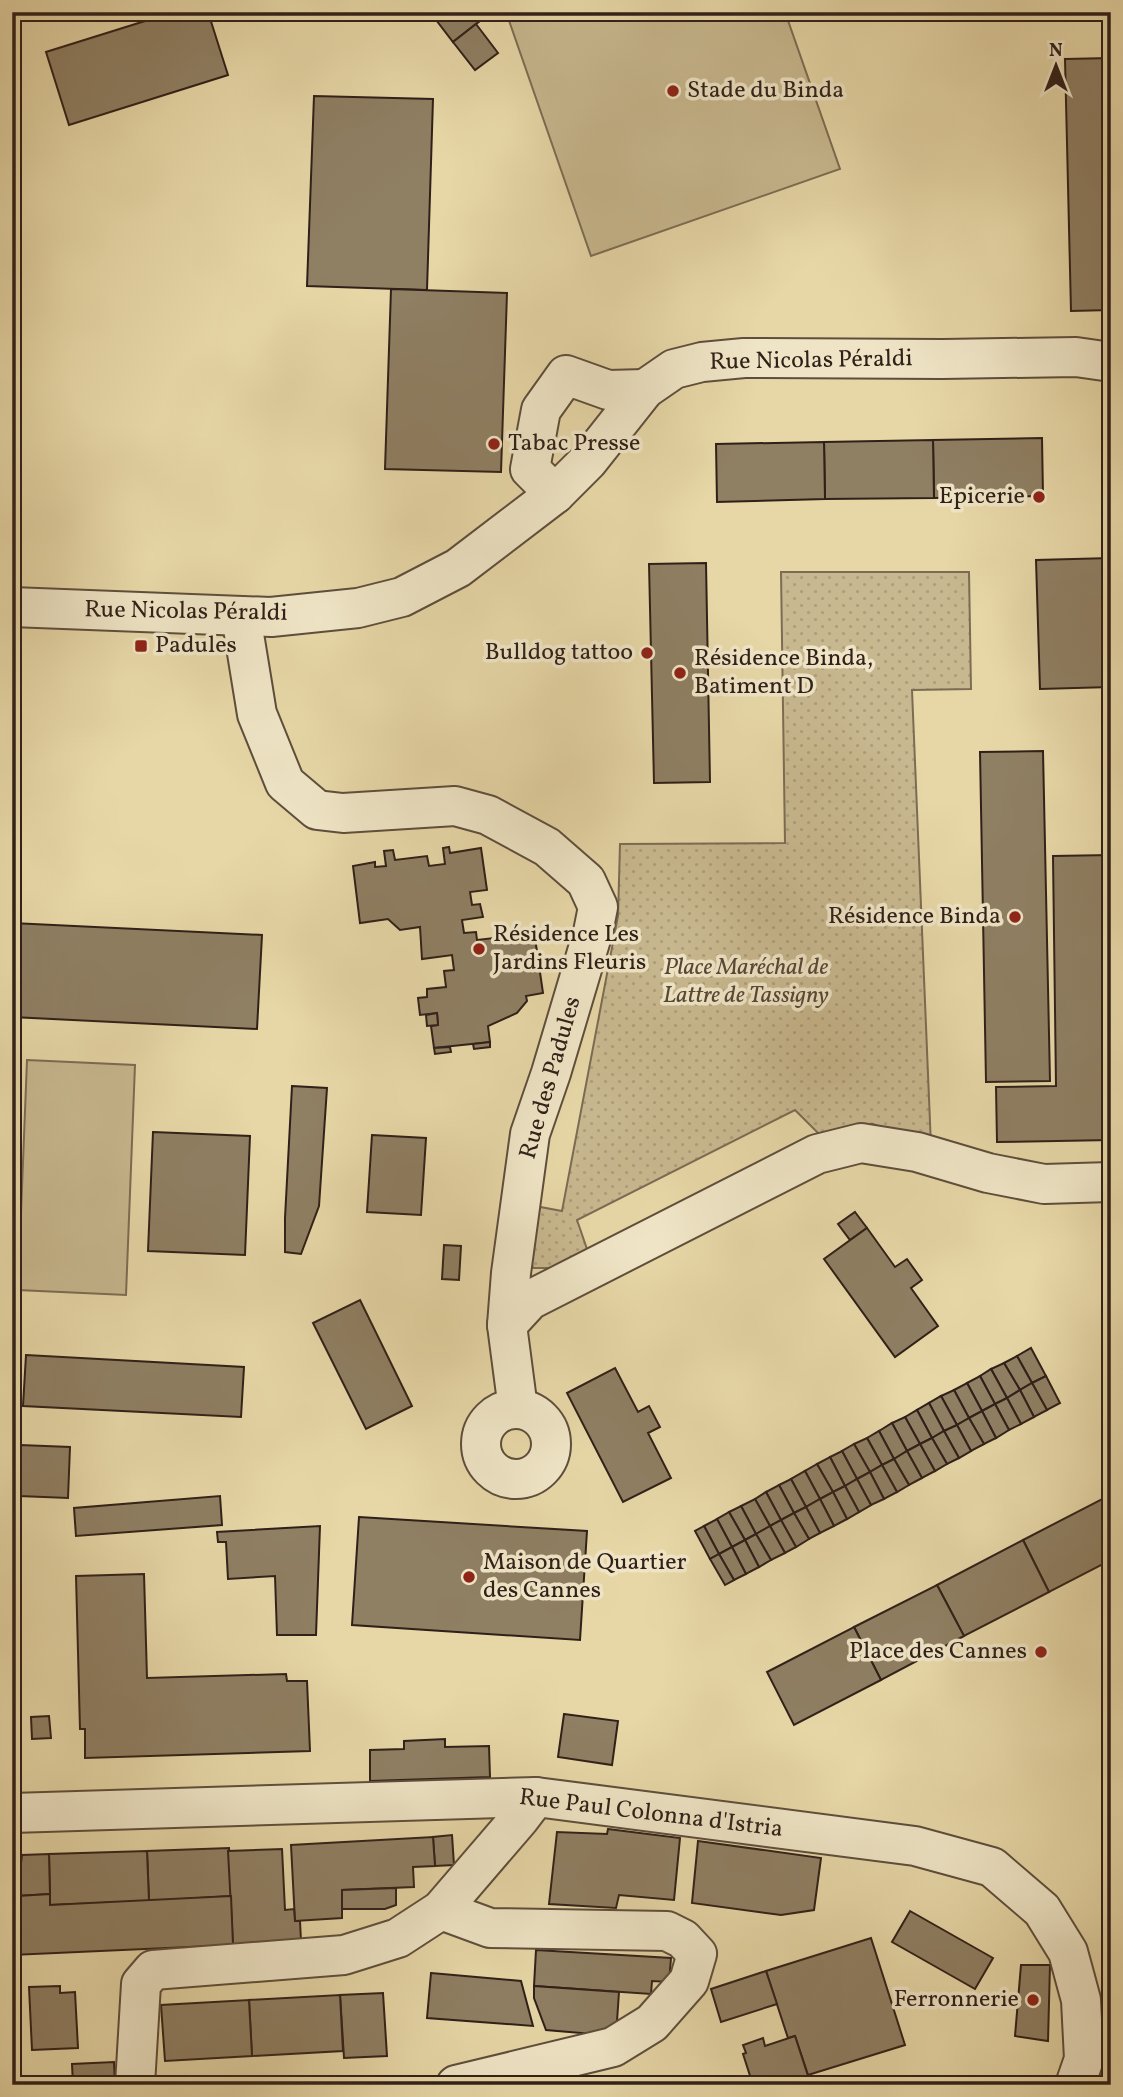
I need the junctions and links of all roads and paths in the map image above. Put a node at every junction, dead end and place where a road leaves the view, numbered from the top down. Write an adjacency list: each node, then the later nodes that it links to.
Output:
1 (1111, 362): 2 (street, Rue Nicolas Péraldi)
2 (645, 389): 3 (street, Rue Nicolas Péraldi); 3 (street)
3 (555, 494): 5 (street, Rue Nicolas Péraldi)
4 (12, 607): 5 (street, Rue Nicolas Péraldi)
5 (241, 616): 7 (street, Rue des Padules)
6 (1111, 1182): 7 (street)
7 (507, 1325): 8 (street, Rue des Padules)
8 (519, 1409)
9 (536, 1797): 10 (street, Rue Paul Colonna d'Istria); 11 (street); 14 (street, Rue Paul Colonna d'Istria)
10 (12, 1812)
11 (441, 1910): 12 (street); 13 (street)
12 (135, 2085)
13 (456, 2085)
14 (1076, 2085)

